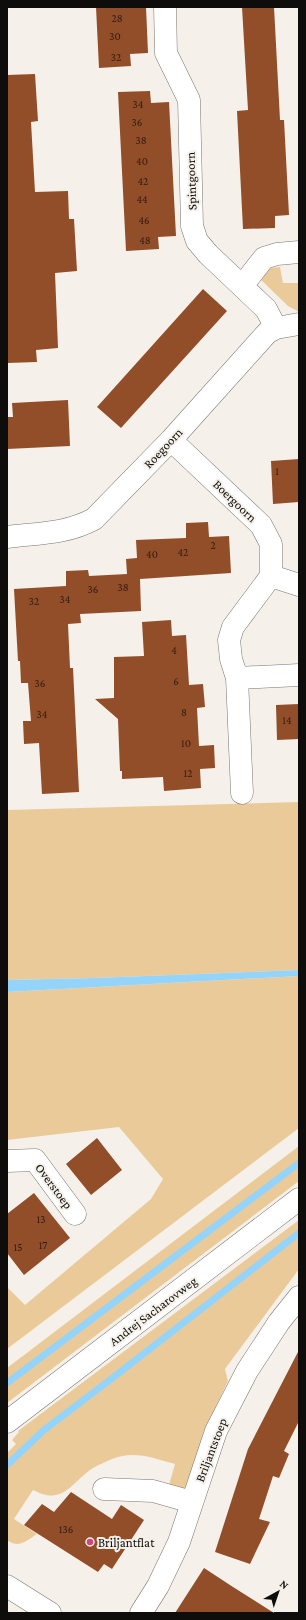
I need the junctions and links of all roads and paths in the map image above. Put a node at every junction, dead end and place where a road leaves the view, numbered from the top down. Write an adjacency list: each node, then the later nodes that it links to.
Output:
1 (165, 7): 3 (street, Spintgoorn)
2 (299, 252): 3 (street)
3 (242, 286): 5 (street, Spintgoorn)
4 (299, 324): 5 (street, Roegoorn)
5 (276, 328): 6 (street, Roegoorn)
6 (171, 440): 7 (street, Roegoorn); 8 (street, Boergoorn)
7 (7, 537)
8 (271, 576): 9 (street); 11 (street)
9 (299, 585)
10 (299, 675): 11 (street)
11 (237, 678): 12 (street)
12 (242, 793)
13 (7, 1161): 15 (street, Overstoep)
14 (299, 1199): 17 (street, Andrej Sacharovweg)
15 (75, 1214)
16 (299, 1297): 19 (street, Briljantstoep)
17 (7, 1422)
18 (104, 1489): 19 (street)
19 (192, 1502): 22 (street, Briljantstoep)
20 (7, 1586): 21 (street)
21 (50, 1613)
22 (141, 1613)

